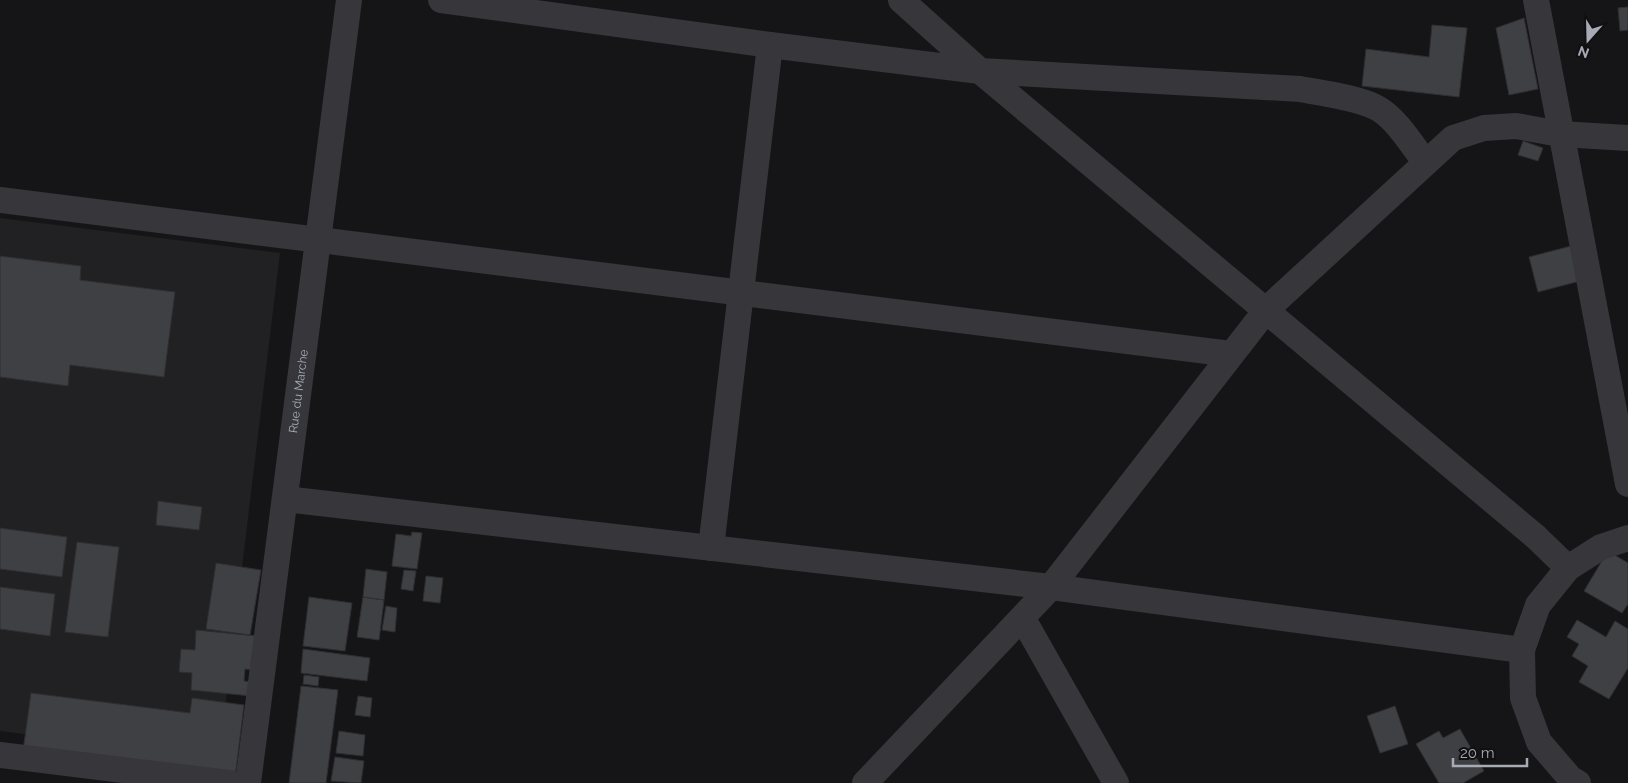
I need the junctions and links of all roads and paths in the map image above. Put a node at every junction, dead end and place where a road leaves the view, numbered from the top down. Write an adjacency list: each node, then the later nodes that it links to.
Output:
1 (350, 0): 11 (street, Rue du Marche)
2 (441, 0): 5 (street)
3 (901, 0): 6 (street)
4 (1536, 0): 7 (street)
5 (770, 45): 6 (street); 12 (street)
6 (980, 71): 9 (street); 13 (street)
7 (1560, 134): 8 (street); 9 (street); 15 (street)
8 (1628, 138)
9 (1425, 162): 13 (street)
10 (0, 200): 11 (street)
11 (319, 240): 12 (street); 16 (street, Rue du Marche)
12 (741, 292): 14 (street); 18 (street)
13 (1267, 309): 14 (street); 19 (street)
14 (1231, 354): 20 (street)
15 (1628, 484)
16 (285, 499): 18 (street); 25 (street, Rue du Marche)
17 (1628, 538): 19 (street)
18 (711, 548): 20 (street)
19 (1568, 568): 22 (street)
20 (1051, 587): 21 (street); 22 (street)
21 (1023, 619): 26 (street); 27 (street)
22 (1522, 650): 28 (street)
23 (0, 755): 24 (street)
24 (229, 783)
25 (248, 783)
26 (865, 783)
27 (1116, 783)
28 (1578, 783)

